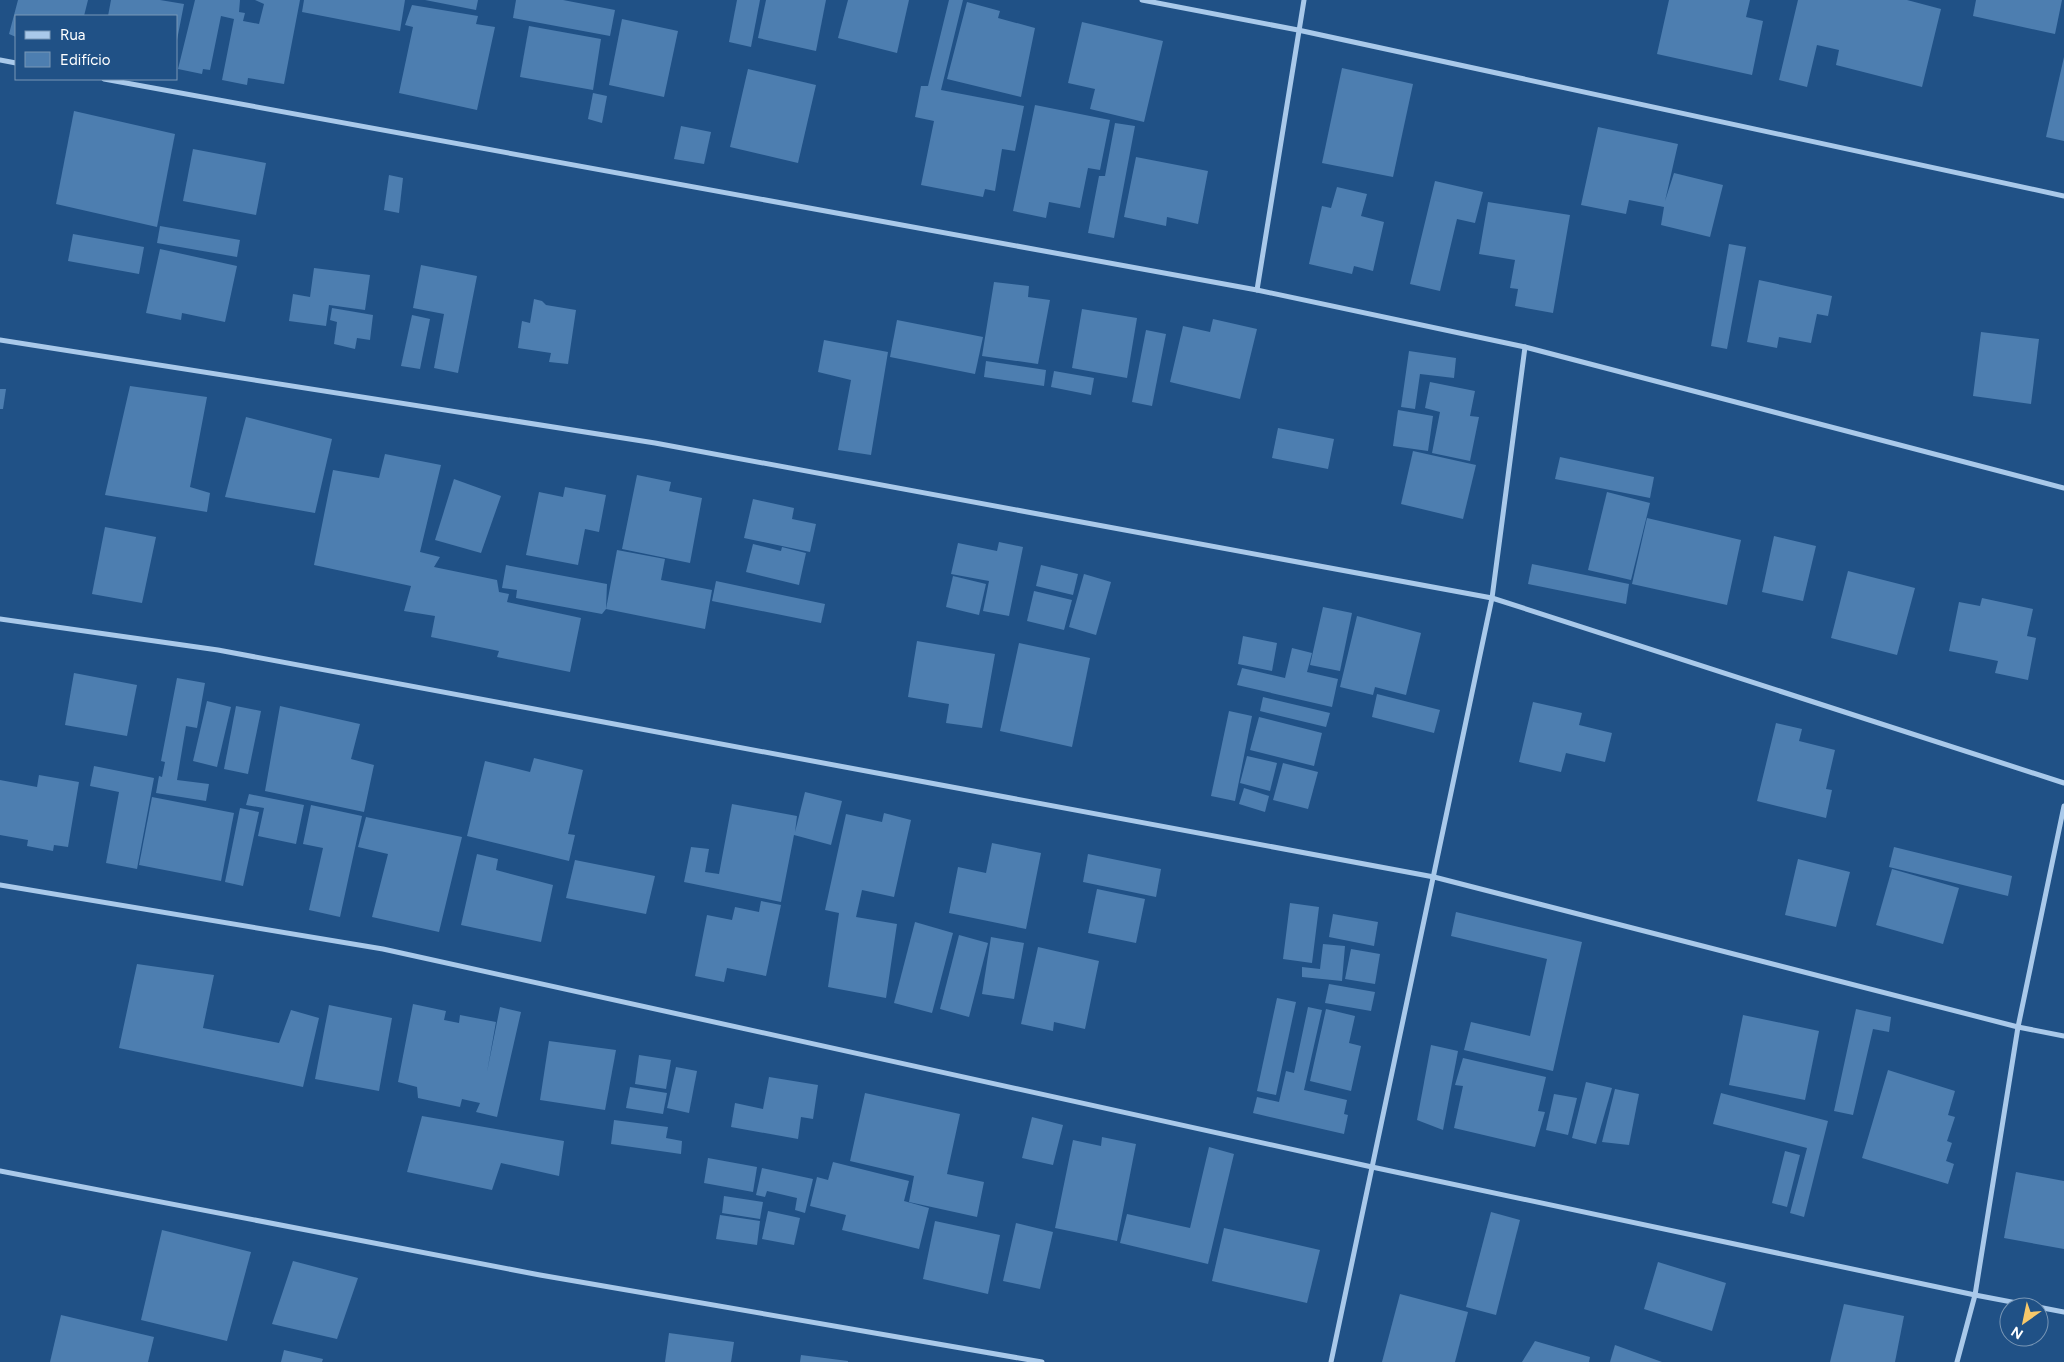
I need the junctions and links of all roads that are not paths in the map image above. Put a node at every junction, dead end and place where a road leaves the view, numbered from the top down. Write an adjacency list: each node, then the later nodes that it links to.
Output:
1 (1142, 0): 3 (street)
2 (1304, 0): 3 (street)
3 (1298, 30): 7 (street); 8 (street)
4 (0, 60): 5 (street)
5 (15, 63)
6 (109, 80): 8 (street)
7 (2064, 196)
8 (1257, 290): 10 (street)
9 (0, 340): 12 (street)
10 (1524, 347): 11 (street); 12 (street)
11 (2064, 488)
12 (1492, 598): 14 (street); 16 (street)
13 (0, 619): 16 (street)
14 (2064, 783)
15 (2064, 806): 18 (street)
16 (1434, 877): 18 (street); 20 (street)
17 (0, 885): 20 (street)
18 (2018, 1027): 19 (street); 22 (street)
19 (2064, 1036)
20 (1372, 1167): 22 (street); 25 (street)
21 (0, 1172): 24 (street)
22 (1974, 1295): 23 (street); 26 (street)
23 (2064, 1312)
24 (1042, 1362)
25 (1331, 1362)
26 (1957, 1362)

